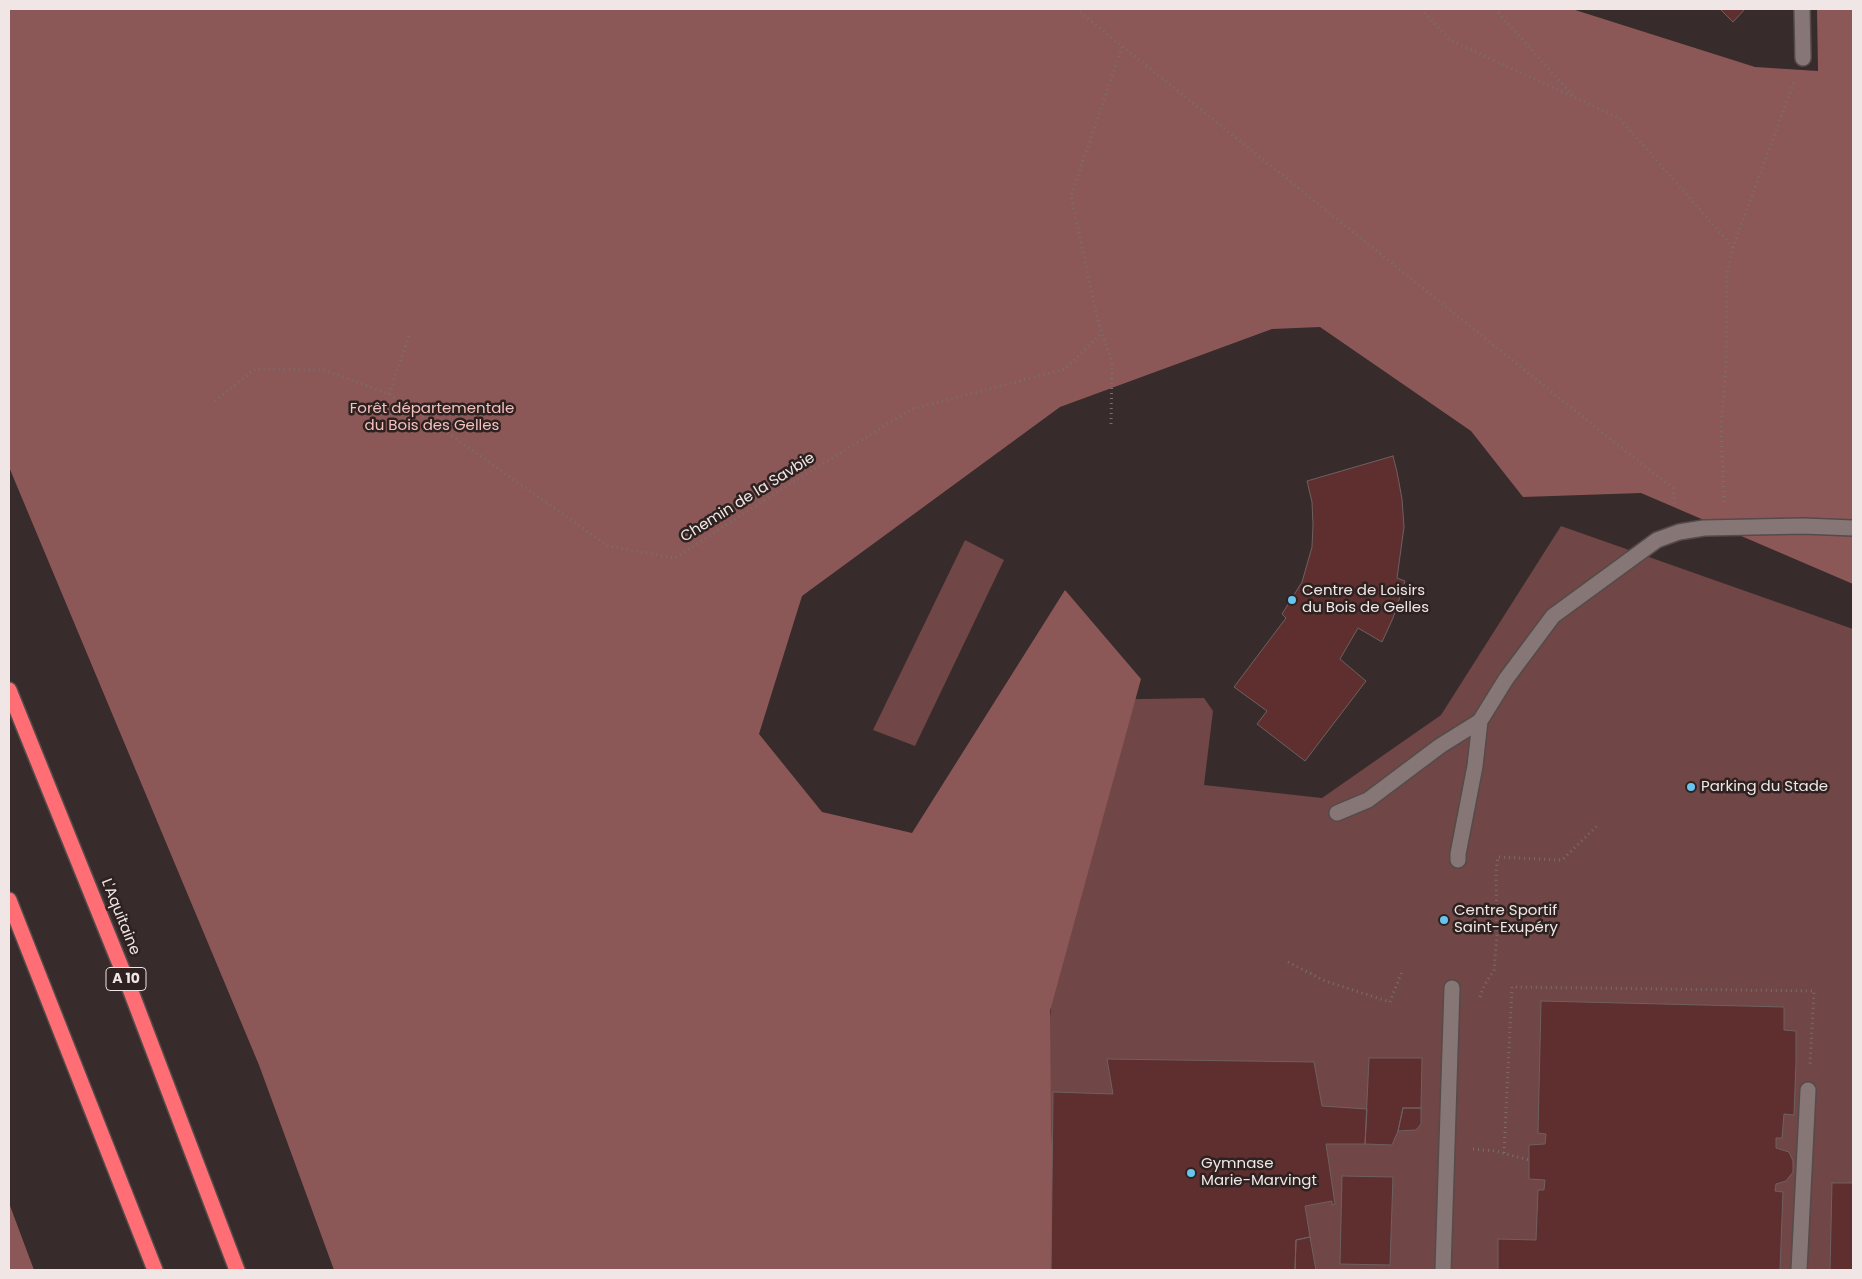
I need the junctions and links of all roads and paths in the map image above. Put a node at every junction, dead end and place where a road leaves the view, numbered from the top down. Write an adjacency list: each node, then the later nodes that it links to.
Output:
1 (1076, 9): 5 (path)
2 (1421, 9): 7 (path)
3 (1495, 9): 7 (path)
4 (1802, 9): 6 (street)
5 (1122, 47): 9 (path); 16 (path)
6 (1803, 58): 8 (path)
7 (1575, 98): 8 (path)
8 (1733, 247): 14 (path)
9 (1102, 333): 11 (path, Chemin de la Savbie); 13 (path)
10 (409, 336): 11 (path)
11 (389, 394): 12 (path, Chemin de la Savbie)
12 (215, 401)
13 (1111, 424)
14 (1725, 527): 15 (street); 16 (street)
15 (1853, 528)
16 (1679, 532): 18 (street)
17 (9, 690): 32 (highway, L'Aquitaine / A 10)
18 (1480, 721): 19 (street); 21 (street)
19 (1337, 813)
20 (1597, 826): 26 (path)
21 (1458, 860)
22 (9, 900): 31 (highway)
23 (1288, 962): 24 (path)
24 (1402, 971)
25 (1452, 988): 33 (street)
26 (1478, 1002)
27 (1808, 1090): 29 (path); 34 (street)
28 (1495, 1151): 29 (path)
29 (1504, 1153): 30 (path)
30 (1529, 1160)
31 (155, 1270)
32 (237, 1270)
33 (1443, 1270)
34 (1799, 1270)

